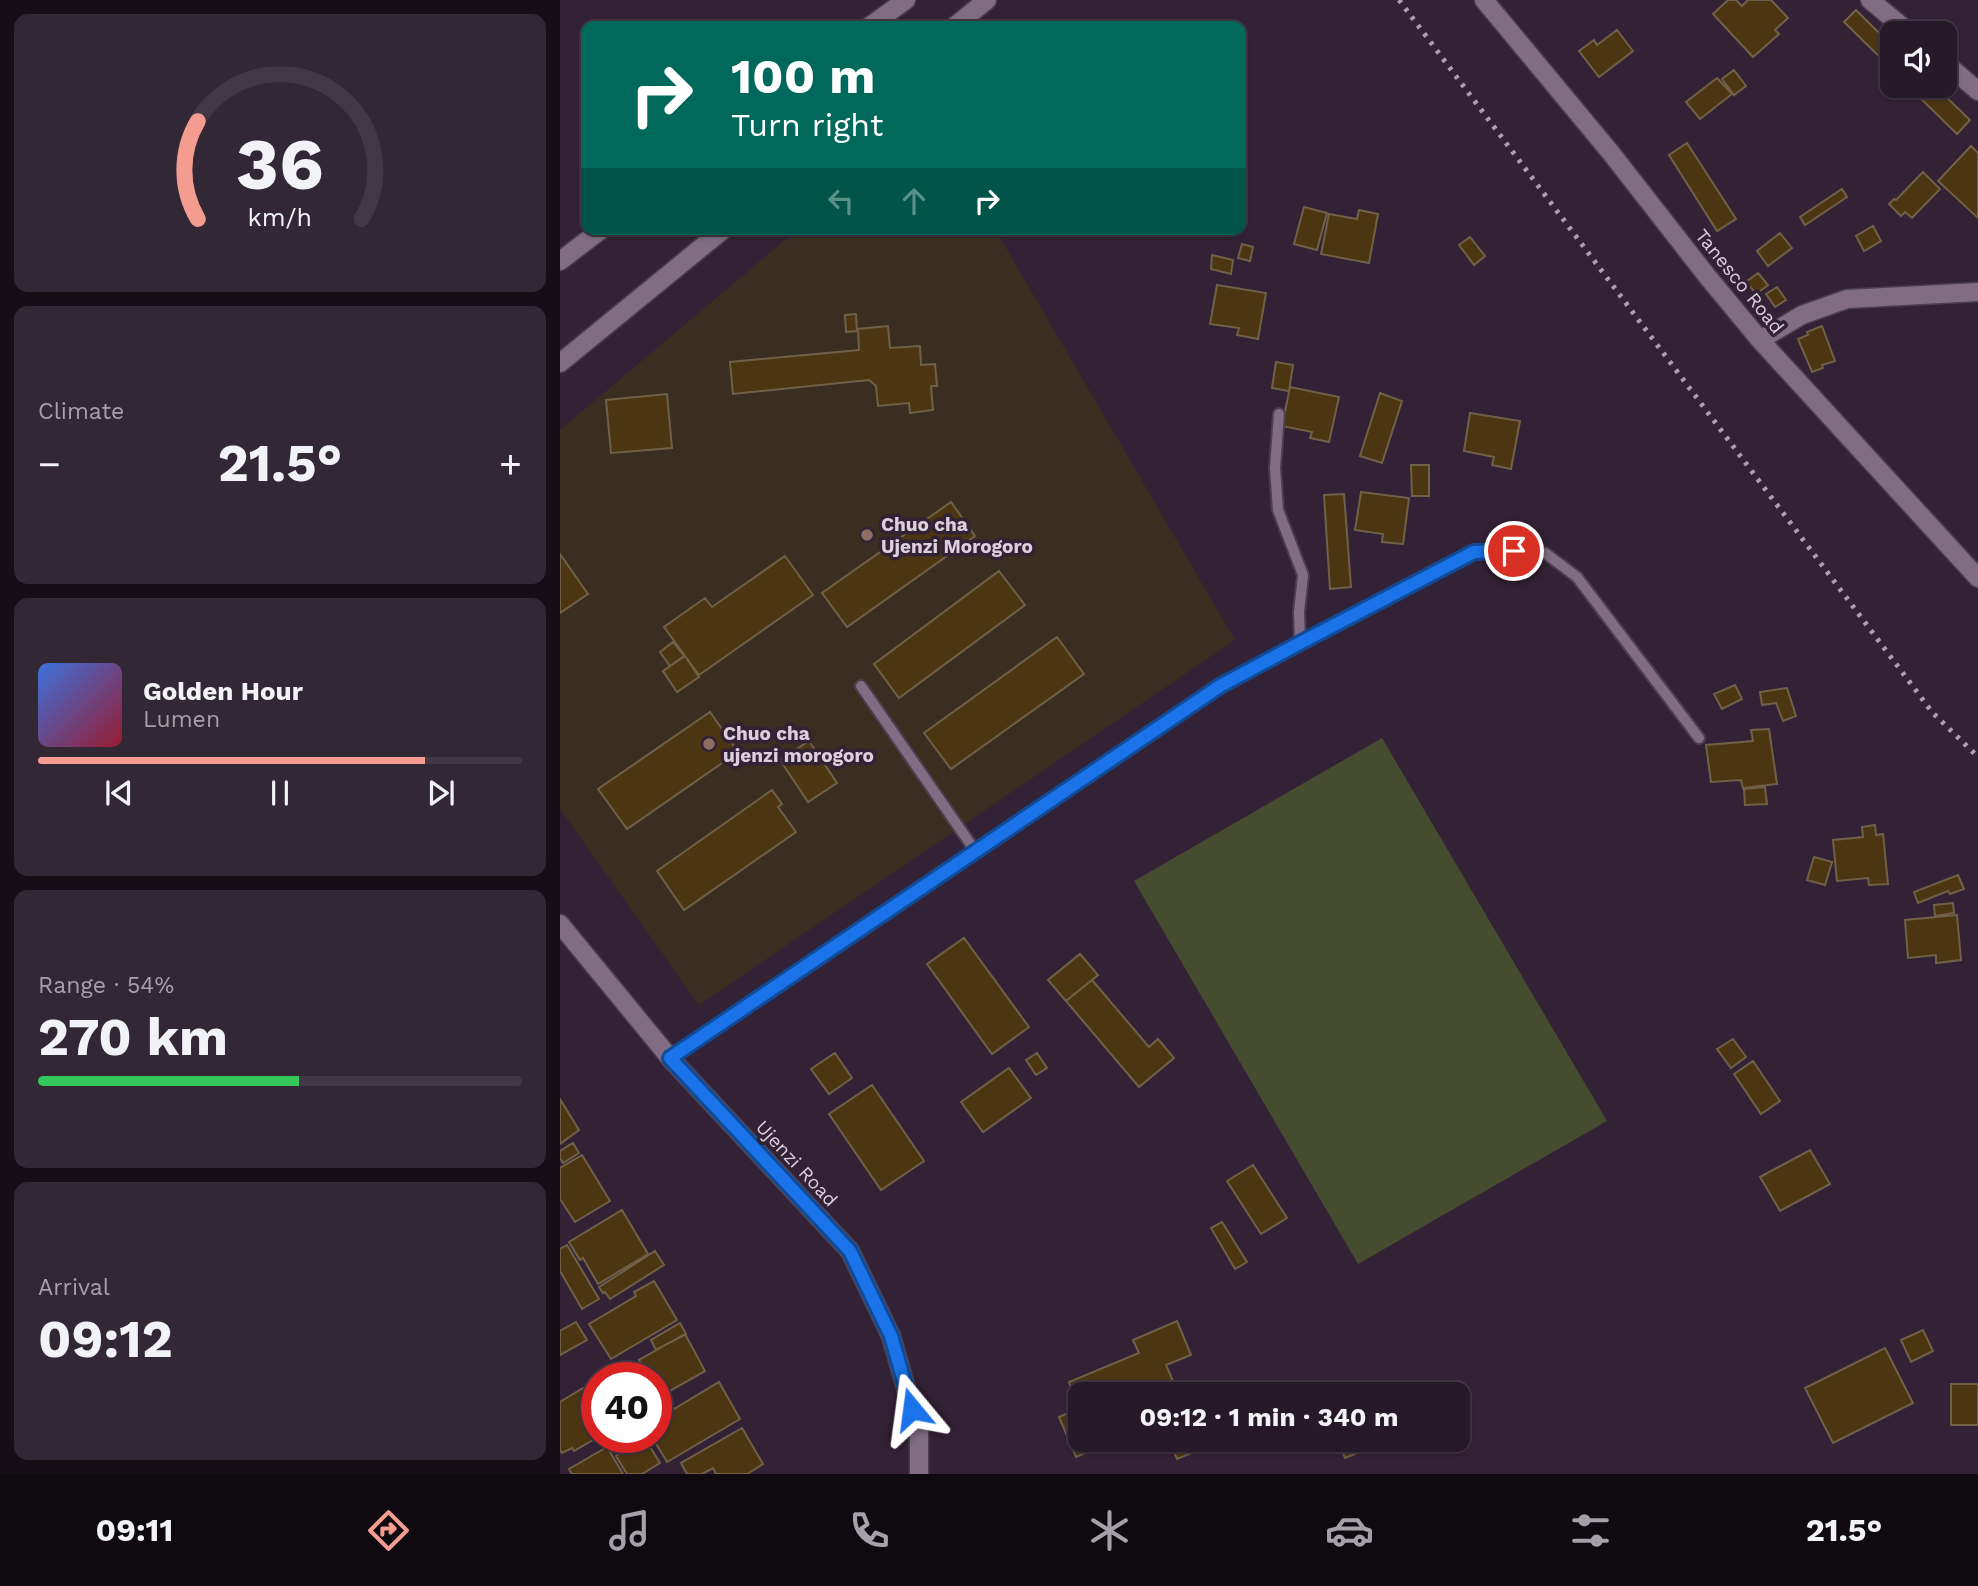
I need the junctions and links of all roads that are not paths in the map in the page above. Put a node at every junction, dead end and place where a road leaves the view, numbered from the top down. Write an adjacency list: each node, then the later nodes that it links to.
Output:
1 (906, 0): 5 (street)
2 (987, 0): 6 (street)
3 (1484, 0): 14 (street, Tanesco Road)
4 (1870, 0): 7 (street)
5 (877, 21)
6 (960, 21)
7 (1895, 21)
8 (1957, 73): 9 (street)
9 (1978, 91)
10 (594, 235): 12 (street)
11 (717, 235): 15 (street)
12 (560, 261)
13 (1978, 292): 14 (street)
14 (1760, 340): 17 (street, Tanesco Road)
15 (560, 363)
16 (1279, 414): 18 (lane)
17 (1978, 578)
18 (1300, 643): 20 (lane); 21 (lane)
19 (860, 686): 21 (lane)
20 (1699, 738)
21 (976, 852): 23 (lane)
22 (560, 924): 23 (street, Ujenzi Road)
23 (670, 1058): 24 (street, Ujenzi Road)
24 (919, 1474)

